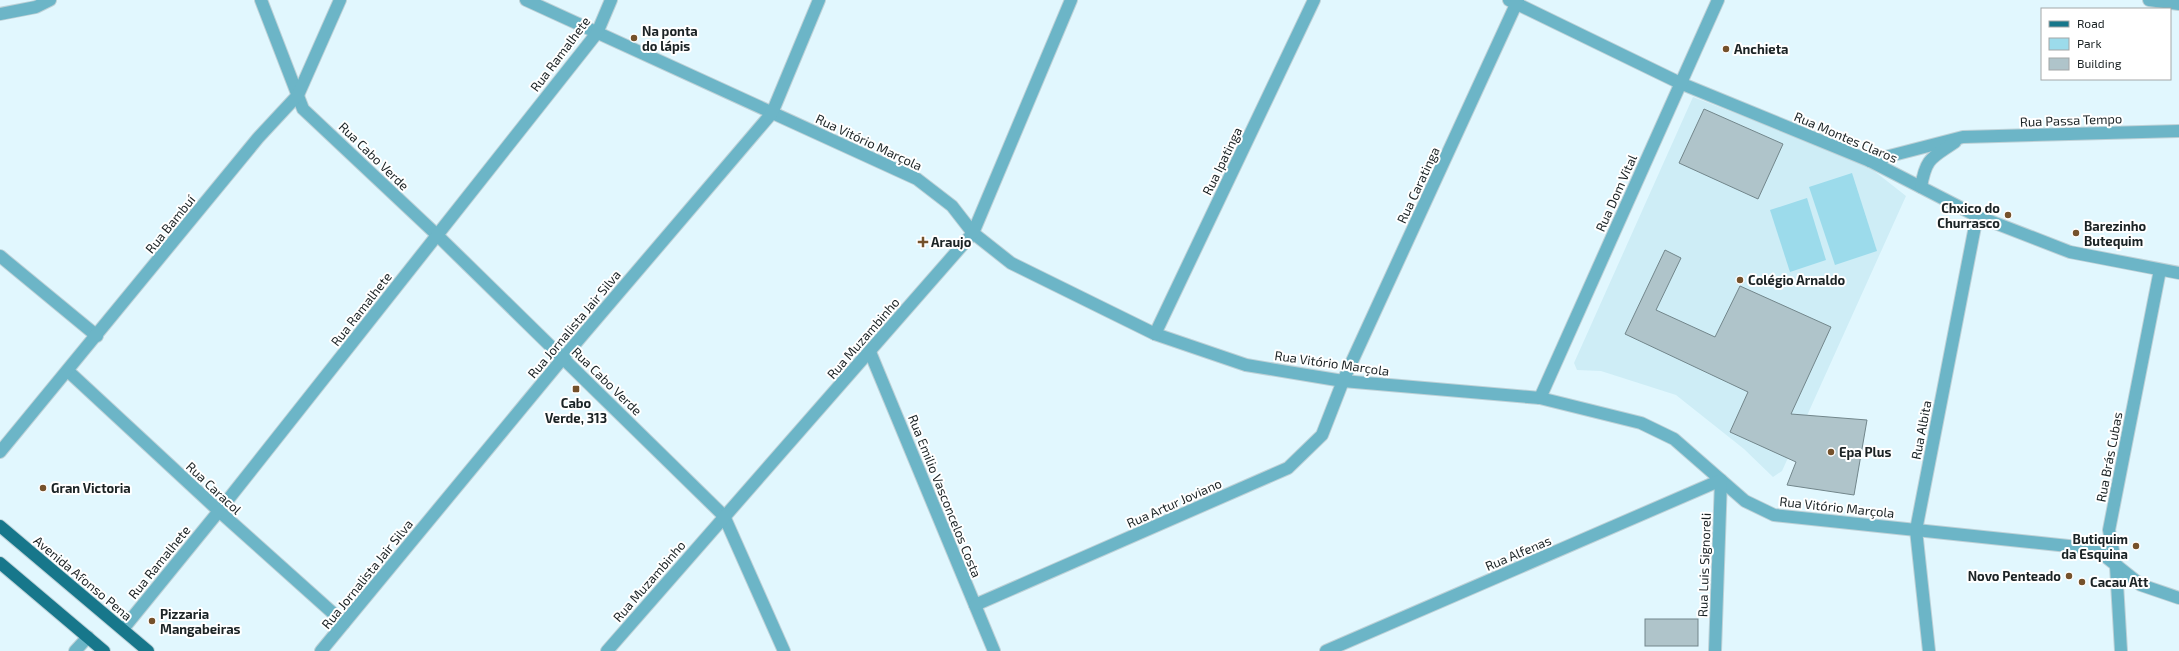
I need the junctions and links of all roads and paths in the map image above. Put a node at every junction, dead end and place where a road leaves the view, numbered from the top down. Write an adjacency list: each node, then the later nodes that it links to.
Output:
1 (50, 0): 13 (street)
2 (261, 0): 16 (street, Rua Cabo Verde)
3 (340, 0): 16 (street, Rua Bambuí)
4 (526, 0): 14 (street, Rua Vitório Marçola)
5 (611, 0): 14 (street, Rua Ramalhete)
6 (820, 0): 17 (street, Rua Jornalista Jair Silva)
7 (1071, 0): 23 (street, Rua Muzambinho)
8 (1314, 0): 28 (street, Rua Ipatinga)
9 (1718, 0): 15 (street, Rua Dom Vital)
10 (2149, 0): 12 (street)
11 (1514, 1): 15 (street, Rua Montes Claros); 33 (street, Rua Caratinga)
12 (2179, 4)
13 (0, 14)
14 (597, 33): 17 (street, Rua Vitório Marçola); 24 (street, Rua Ramalhete)
15 (1680, 83): 20 (street, Rua Montes Claros); 34 (street, Rua Dom Vital)
16 (298, 95): 24 (street, Rua Cabo Verde); 29 (street, Rua Bambuí)
17 (772, 113): 23 (street, Rua Vitório Marçola); 31 (street, Rua Jornalista Jair Silva)
18 (2179, 131): 19 (street, Rua Passa Tempo)
19 (1963, 137): 20 (street, Rua Passa Tempo); 21 (street)
20 (1870, 161): 21 (street, Rua Montes Claros)
21 (1921, 186): 22 (street, Rua Montes Claros)
22 (1977, 216): 26 (street, Rua Montes Claros); 40 (street, Rua Albita)
23 (973, 233): 28 (street, Rua Vitório Marçola); 30 (street, Rua Muzambinho)
24 (437, 235): 31 (street, Rua Cabo Verde); 37 (street, Rua Ramalhete)
25 (0, 256): 29 (street)
26 (2160, 270): 27 (street, Rua Montes Claros); 42 (street, Rua Brás Cubas)
27 (2179, 273)
28 (1155, 334): 33 (street, Rua Vitório Marçola)
29 (97, 336): 32 (street, Rua Bambuí)
30 (870, 352): 38 (street, Rua Muzambinho); 44 (street, Rua Emilio Vasconcelos Costa)
31 (563, 358): 38 (street, Rua Cabo Verde); 45 (street, Rua Jornalista Jair Silva)
32 (68, 371): 35 (street, Rua Bambuí); 37 (street, Rua Caracol)
33 (1344, 381): 34 (street, Rua Vitório Marçola); 44 (street, Rua Artur Joviano)
34 (1540, 398): 36 (street, Rua Vitório Marçola)
35 (0, 452)
36 (1721, 480): 40 (street, Rua Vitório Marçola); 55 (street, Rua Alfenas); 56 (street, Rua Luis Signoreli)
37 (219, 511): 45 (street, Rua Caracol); 46 (street, Rua Ramalhete)
38 (724, 516): 52 (street, Rua Muzambinho); 53 (street, Rua Cabo Verde)
39 (0, 526): 46 (main road, Avenida Afonso Pena)
40 (1916, 530): 42 (street, Rua Vitório Marçola); 57 (street, Rua Albita)
41 (0, 563): 47 (main road)
42 (2116, 566): 43 (street, Rua Vitório Marçola); 58 (street, Rua Brás Cubas)
43 (2179, 598)
44 (974, 605): 54 (street, Rua Emilio Vasconcelos Costa)
45 (344, 623): 51 (street, Rua Jornalista Jair Silva)
46 (123, 629): 50 (main road, Avenida Afonso Pena)
47 (88, 637): 48 (street); 49 (main road)
48 (75, 651)
49 (104, 651)
50 (148, 651)
51 (322, 651)
52 (607, 651)
53 (784, 651)
54 (994, 651)
55 (1326, 651)
56 (1715, 651)
57 (1928, 651)
58 (2121, 651)

